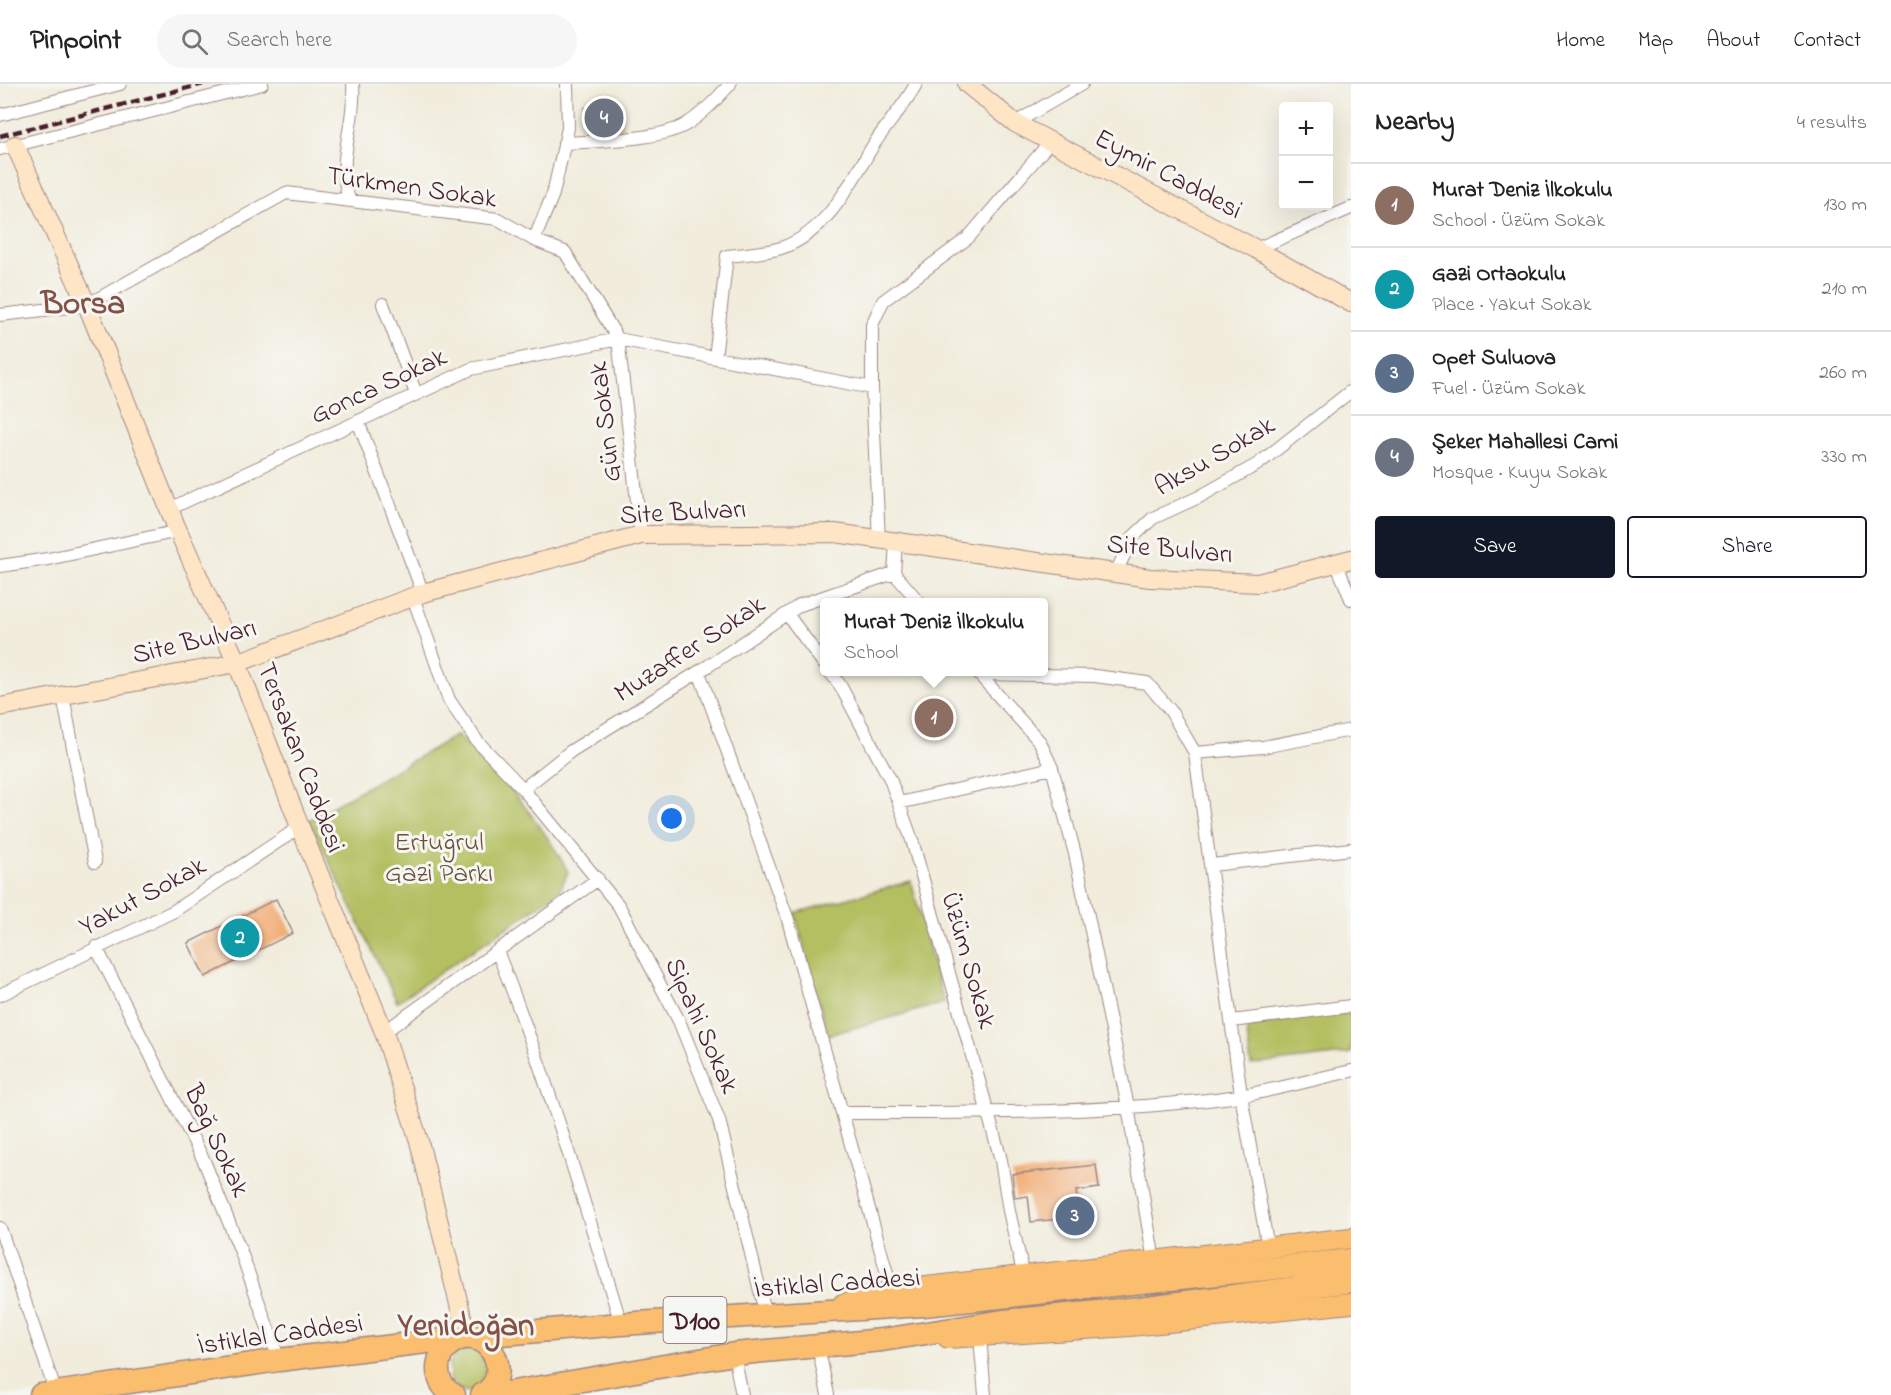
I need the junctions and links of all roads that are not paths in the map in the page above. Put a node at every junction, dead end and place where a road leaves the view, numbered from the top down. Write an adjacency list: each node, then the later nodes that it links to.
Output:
1 (120, 84): 9 (street)
2 (262, 84): 13 (street)
3 (353, 84): 14 (street)
4 (567, 84): 12 (street)
5 (730, 84): 12 (street)
6 (916, 84): 23 (street)
7 (967, 84): 10 (street, Eymir Caddesi)
8 (1082, 84): 10 (street)
9 (0, 115)
10 (1015, 123): 11 (street, Eymir Caddesi)
11 (1051, 141): 17 (street, Eymir Caddesi); 24 (street)
12 (564, 143): 16 (street)
13 (7, 147): 20 (street, Tersakan Caddesi)
14 (349, 200): 16 (street, Türkmen Sokak); 20 (street, Türkmen Sokak)
15 (1351, 208): 17 (street)
16 (534, 240): 22 (street, Türkmen Sokak)
17 (1256, 249): 18 (street, Eymir Caddesi)
18 (1351, 303)
19 (383, 304): 26 (street)
20 (87, 305): 21 (street); 28 (street, Tersakan Caddesi)
21 (0, 315)
22 (618, 339): 23 (street); 26 (street, Gonca Sokak); 30 (street, Gün Sokak)
23 (715, 358): 24 (street)
24 (872, 388): 31 (street)
25 (1351, 391): 34 (street, Aksu Sokak)
26 (417, 394): 27 (street, Gonca Sokak)
27 (358, 421): 28 (street, Gonca Sokak); 36 (street, Sipahi Sokak)
28 (169, 509): 29 (street, Tersakan Caddesi)
29 (179, 531): 33 (street); 43 (street, Tersakan Caddesi)
30 (641, 534): 31 (street, Site Bulvarı); 36 (street, Site Bulvarı)
31 (887, 542): 34 (street, Site Bulvarı); 35 (street)
32 (1344, 562): 34 (street, Site Bulvarı); 40 (street)
33 (0, 566)
34 (1116, 572)
35 (894, 573): 38 (street, Muzaffer Sokak); 39 (street)
36 (418, 595): 43 (street, Site Bulvarı); 53 (street, Sipahi Sokak)
37 (820, 598): 41 (street, Muzaffer Sokak)
38 (821, 598)
39 (915, 598)
40 (1351, 599)
41 (787, 614): 42 (street); 44 (street, Muzaffer Sokak)
42 (820, 657)
43 (237, 663): 48 (street, Site Bulvarı); 55 (street, Tersakan Caddesi)
44 (699, 672): 53 (street, Muzaffer Sokak); 69 (street)
45 (1048, 675): 51 (street)
46 (833, 676): 54 (street, Üzüm Sokak)
47 (981, 676): 52 (street)
48 (63, 696): 49 (street, Site Bulvarı); 57 (street)
49 (0, 706)
50 (1351, 730): 51 (street)
51 (1195, 753): 58 (street)
52 (1052, 768): 54 (street); 68 (street)
53 (522, 789): 59 (street, Sipahi Sokak)
54 (899, 803): 70 (street, Üzüm Sokak)
55 (300, 827): 60 (street, Yakut Sokak); 65 (street, Tersakan Caddesi)
56 (1351, 849): 58 (street)
57 (95, 862)
58 (1212, 865): 64 (street)
59 (598, 879): 61 (street); 81 (street, Sipahi Sokak)
60 (96, 947): 62 (street, Yakut Sokak); 88 (street, Bağ Sokak)
61 (497, 951): 65 (street); 82 (street)
62 (0, 995)
63 (1351, 1006): 64 (street)
64 (1232, 1021): 67 (street)
65 (384, 1032): 83 (street, Tersakan Caddesi)
66 (1351, 1071): 67 (street)
67 (1241, 1095): 68 (street); 73 (street)
68 (1128, 1107): 70 (street); 75 (street)
69 (842, 1113): 70 (street); 78 (street)
70 (988, 1113): 76 (street, Üzüm Sokak)
71 (1, 1234): 89 (street)
72 (1351, 1238): 73 (main road)
73 (1268, 1248): 75 (main road)
74 (1351, 1260): 80 (highway, İstiklal Caddesi / D100)
75 (1154, 1261): 76 (main road)
76 (1024, 1277): 78 (main road)
77 (1351, 1281): 85 (highway, D100)
78 (892, 1291): 80 (main road)
79 (1351, 1303): 84 (main road)
80 (809, 1314): 81 (highway, İstiklal Caddesi / D100)
81 (766, 1316): 82 (highway, İstiklal Caddesi / D100)
82 (621, 1324): 83 (highway, İstiklal Caddesi / D100)
83 (467, 1337): 88 (highway, İstiklal Caddesi / D100); 90 (highway); 91 (highway)
84 (980, 1337): 85 (main road); 95 (street)
85 (882, 1340): 86 (highway, D100)
86 (818, 1346): 87 (highway, D100); 94 (street)
87 (734, 1354): 92 (highway, D100); 93 (street)
88 (279, 1360): 89 (highway, İstiklal Caddesi / D100)
89 (49, 1394)
90 (454, 1395)
91 (482, 1395)
92 (496, 1395)
93 (742, 1395)
94 (828, 1395)
95 (985, 1395)

